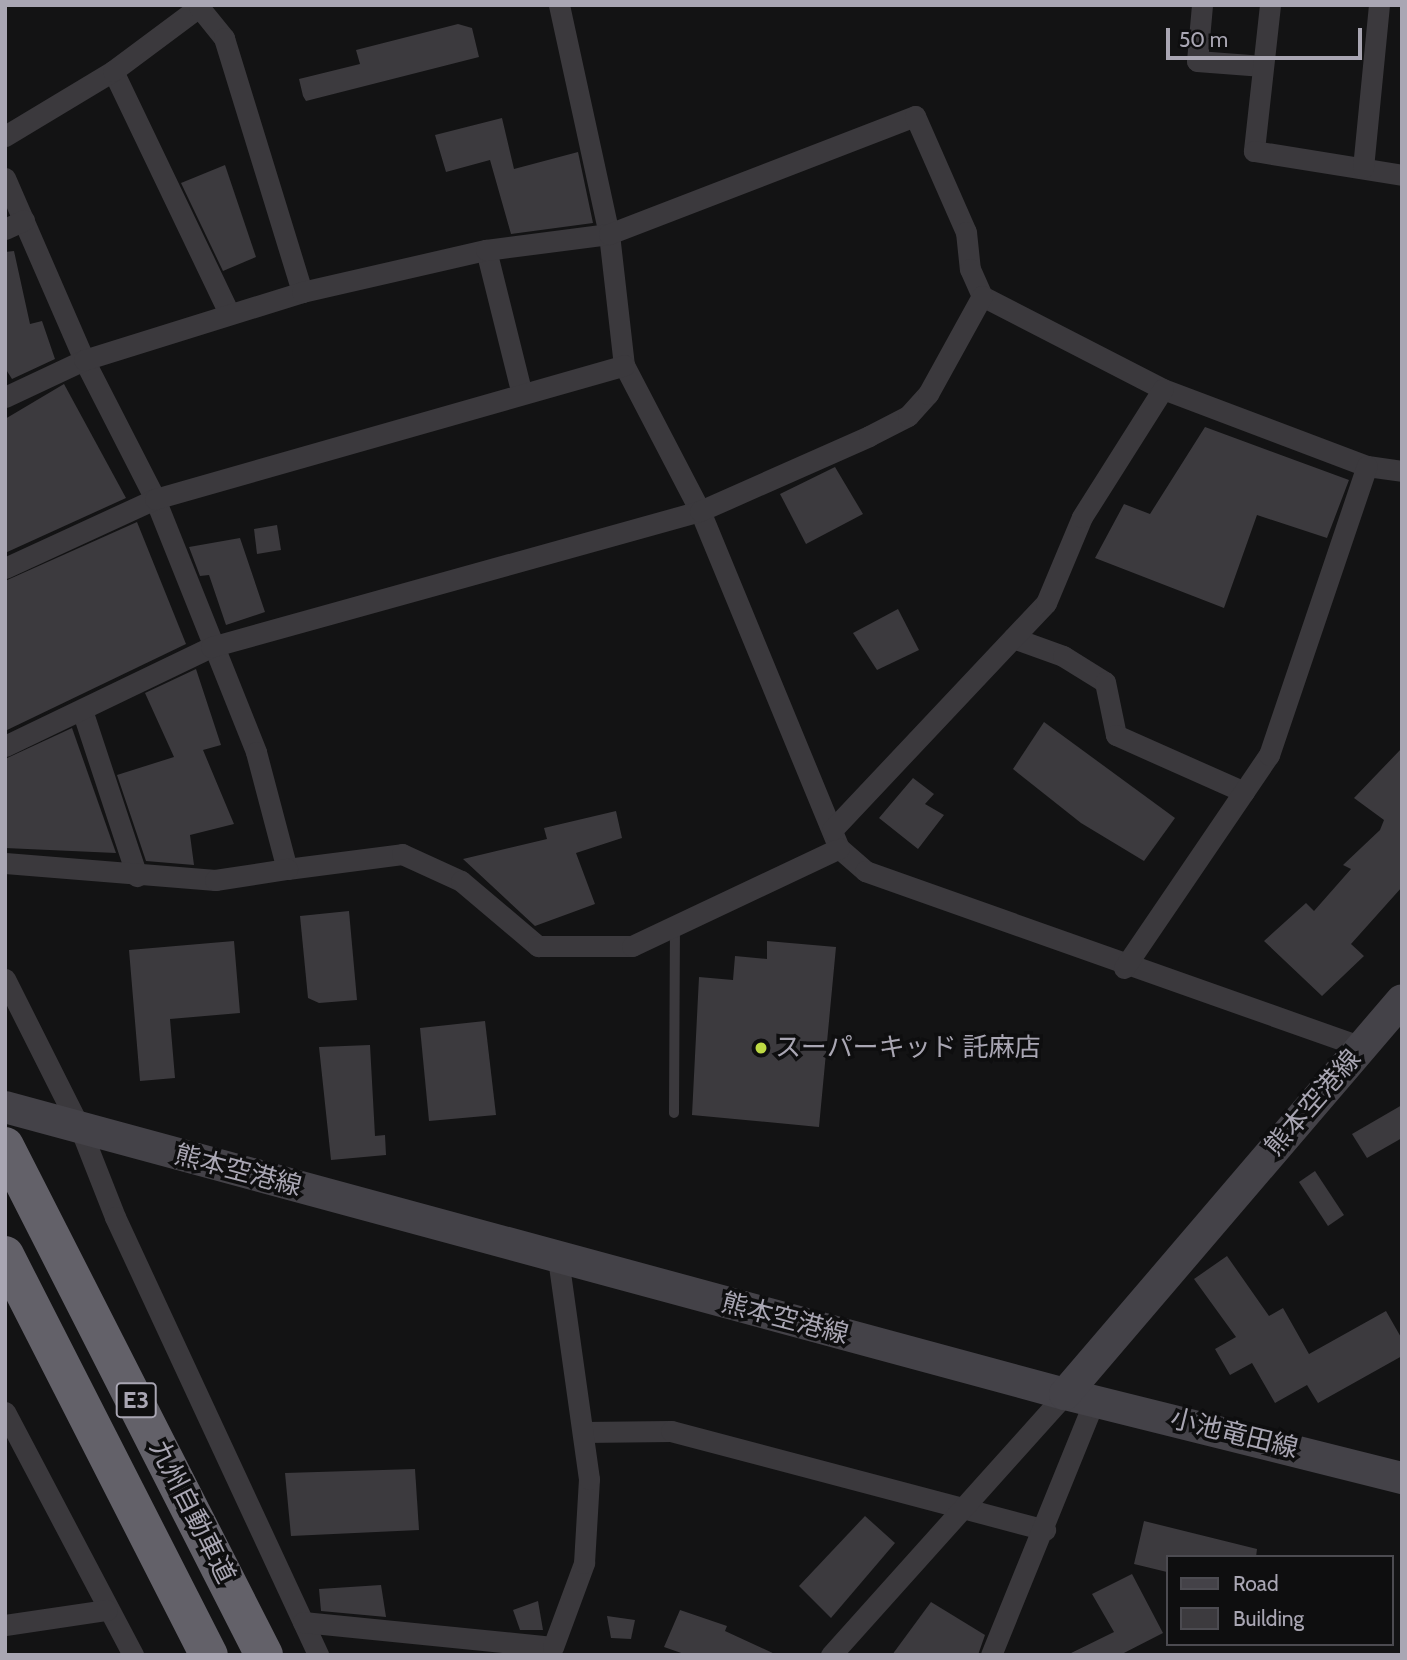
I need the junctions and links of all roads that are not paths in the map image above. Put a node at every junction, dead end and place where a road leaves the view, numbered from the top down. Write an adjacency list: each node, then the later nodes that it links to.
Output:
1 (559, 5): 13 (street)
2 (1202, 5): 6 (street)
3 (1270, 5): 6 (street)
4 (1379, 5): 9 (street)
5 (185, 10): 7 (street); 15 (street)
6 (1263, 66): 9 (street)
7 (113, 71): 8 (street); 17 (street)
8 (5, 136)
9 (1363, 169): 10 (street)
10 (1402, 175)
11 (5, 178): 12 (street)
12 (15, 224): 18 (street)
13 (609, 233): 14 (street); 16 (street); 19 (street)
14 (486, 250): 15 (street); 21 (street)
15 (302, 292): 17 (street)
16 (982, 296): 20 (street); 26 (street)
17 (229, 313): 18 (street)
18 (84, 360): 22 (street); 25 (street)
19 (624, 365): 21 (street); 26 (street)
20 (1163, 389): 23 (street); 28 (street)
21 (522, 390): 25 (street)
22 (5, 397)
23 (1367, 466): 24 (street); 32 (street)
24 (1402, 471)
25 (155, 499): 27 (street); 29 (street)
26 (701, 511): 29 (street); 33 (street)
27 (5, 568)
28 (1013, 638): 32 (street); 33 (street)
29 (211, 647): 30 (street); 35 (street)
30 (82, 710): 31 (street); 36 (street)
31 (5, 746)
32 (1244, 792): 38 (street)
33 (836, 839): 37 (street); 38 (street)
34 (5, 863): 36 (street)
35 (287, 869): 36 (street); 37 (street)
36 (137, 876)
37 (675, 926): 43 (lane)
38 (1124, 968): 41 (street)
39 (5, 979): 44 (street)
40 (1402, 1000): 41 (main road, 熊本空港線)
41 (1362, 1047): 48 (main road, 熊本空港線)
42 (5, 1107): 44 (main road, 熊本空港線)
43 (674, 1113)
44 (66, 1125): 47 (main road, 熊本空港線); 55 (street)
45 (5, 1146): 59 (highway, 九州自動車道 / E3)
46 (5, 1255): 58 (highway, 九州自動車道 / E3)
47 (558, 1258): 48 (main road, 熊本空港線); 50 (street)
48 (1080, 1398): 51 (main road, 小池竜田線); 52 (street); 53 (street)
49 (5, 1412): 54 (street)
50 (583, 1432): 52 (street); 55 (street)
51 (1402, 1478)
52 (963, 1507): 53 (street); 61 (street)
53 (1045, 1530): 62 (street)
54 (107, 1610): 56 (street); 57 (street)
55 (303, 1622): 60 (street)
56 (5, 1625)
57 (133, 1655)
58 (209, 1655)
59 (264, 1655)
60 (318, 1655)
61 (831, 1655)
62 (991, 1655)

